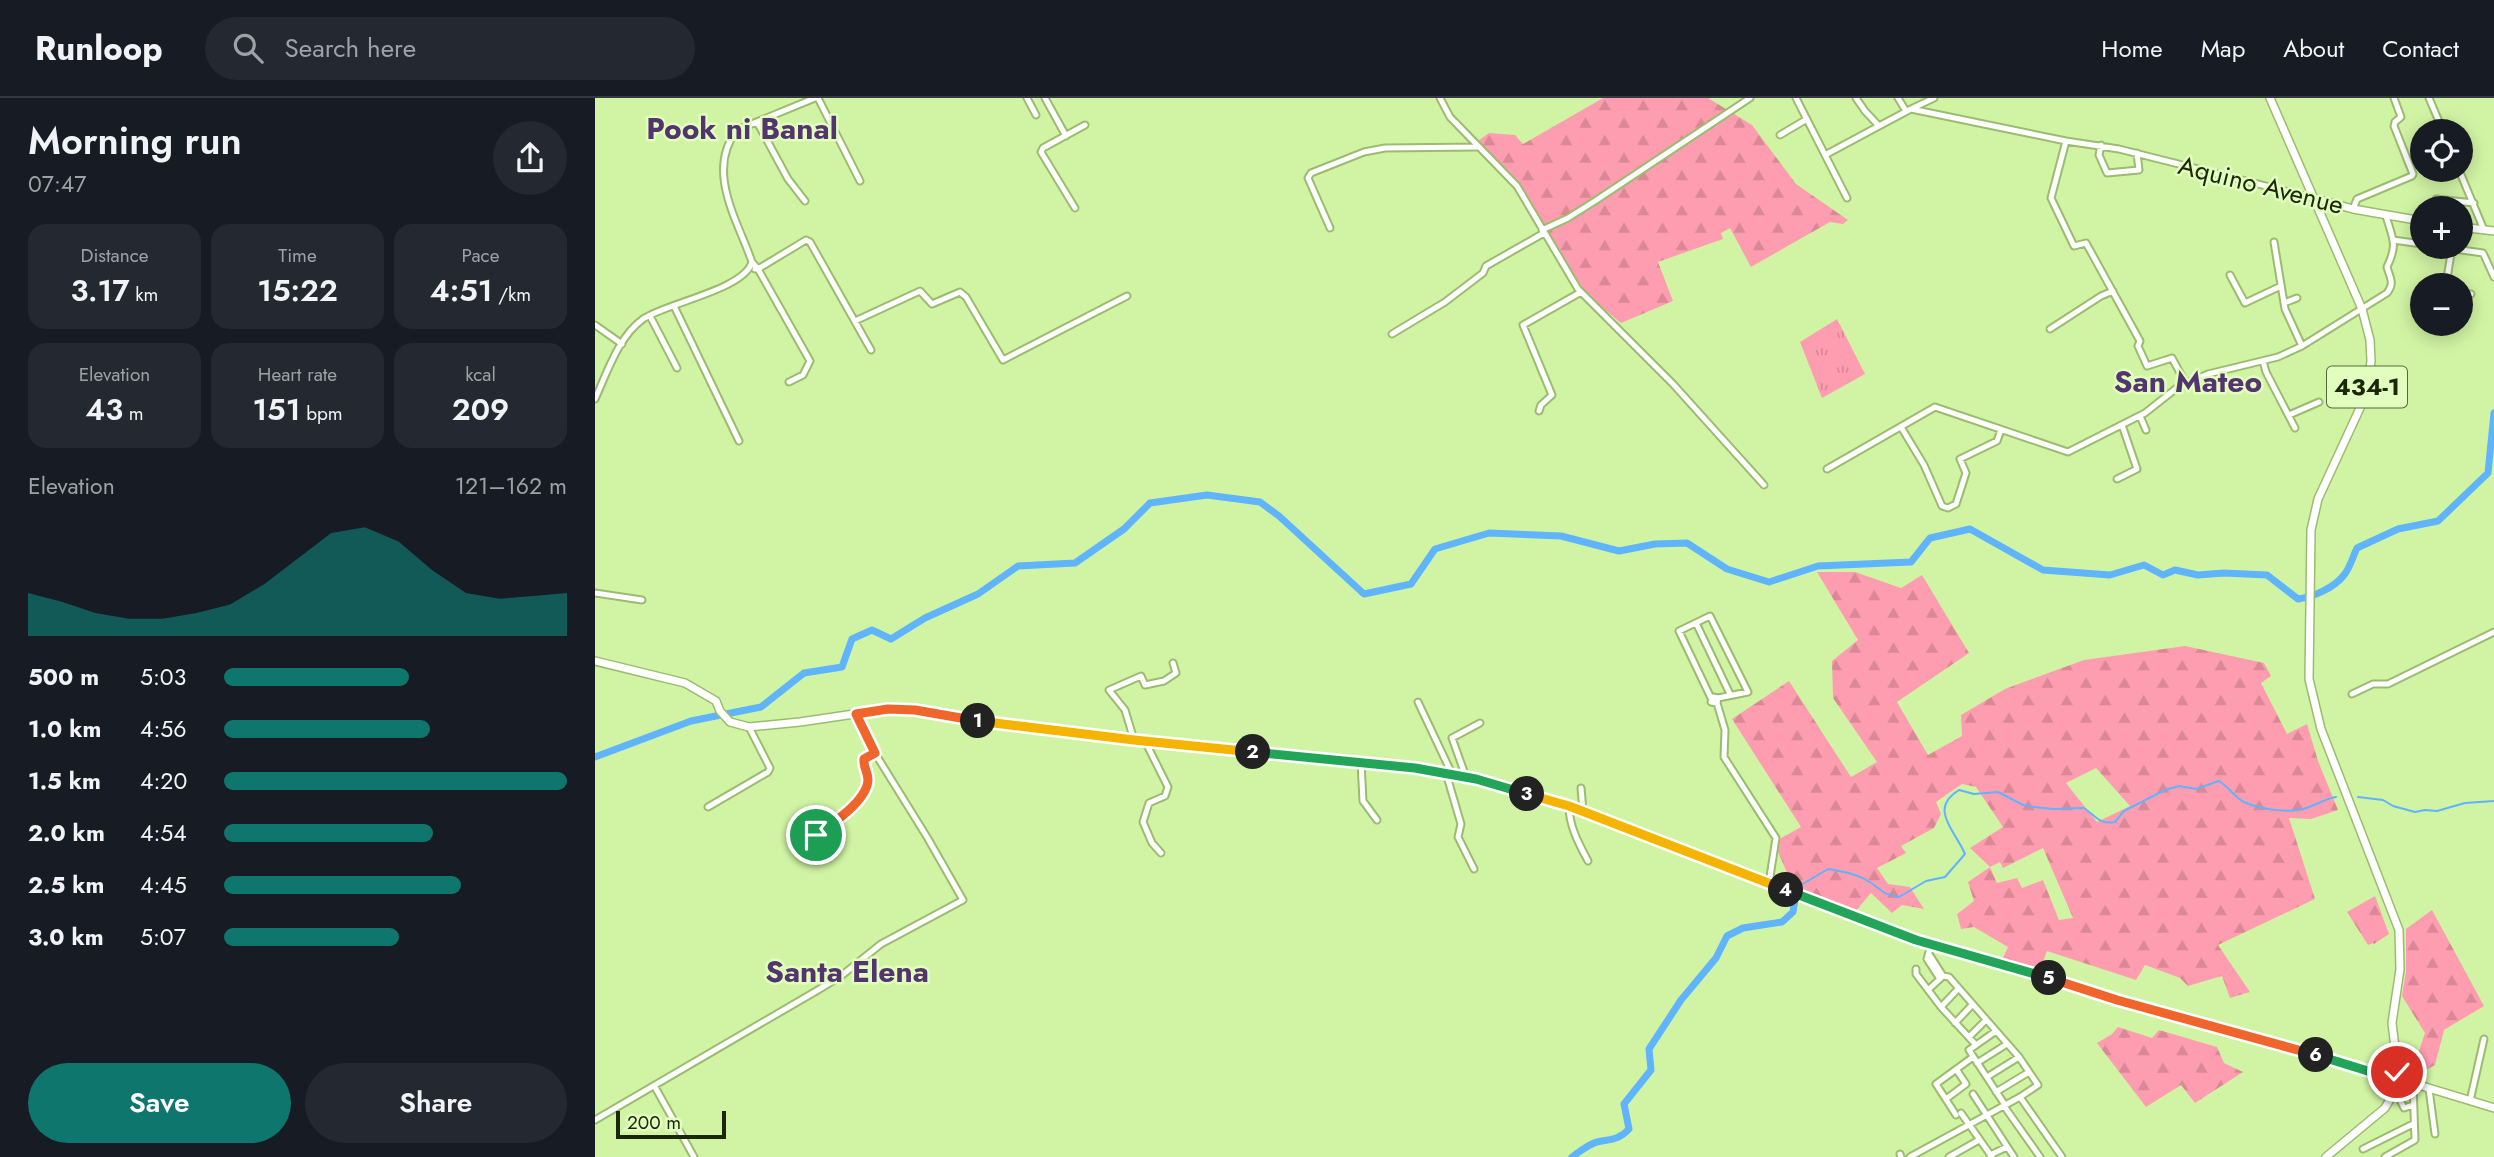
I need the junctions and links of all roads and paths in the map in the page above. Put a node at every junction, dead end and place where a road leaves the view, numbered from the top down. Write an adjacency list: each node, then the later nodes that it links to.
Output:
1 (816, 98): 13 (street); 28 (street)
2 (1027, 98): 15 (street)
3 (1045, 98): 22 (street)
4 (1440, 98): 25 (street)
5 (1750, 98): 41 (street)
6 (1796, 98): 16 (street)
7 (1856, 98): 20 (street)
8 (1898, 98): 14 (street)
9 (1934, 98): 14 (street)
10 (2270, 98): 31 (main road, 434-1)
11 (2394, 98): 35 (street)
12 (2429, 98): 17 (street)
13 (806, 100): 18 (street)
14 (1908, 110): 20 (street); 23 (street, Aquino Avenue)
15 (1036, 115)
16 (1807, 119): 21 (street); 27 (street)
17 (2438, 119)
18 (757, 122): 32 (street); 47 (street)
19 (1085, 125): 22 (street)
20 (1879, 126): 27 (street)
21 (1780, 135)
22 (1066, 136): 34 (street)
23 (2066, 141): 24 (street, Aquino Avenue); 53 (street)
24 (2101, 145): 26 (street, Aquino Avenue); 26 (street)
25 (1477, 147): 38 (street); 41 (street)
26 (2137, 153): 31 (street, Aquino Avenue)
27 (1825, 155): 30 (street)
28 (860, 181)
29 (2464, 182): 33 (street)
30 (1847, 198)
31 (2313, 198): 35 (main road, Aquino Avenue); 59 (main road, 434-1)
32 (804, 201)
33 (2474, 203): 40 (street)
34 (1075, 208)
35 (2353, 209): 36 (main road, Aquino Avenue)
36 (2386, 216): 37 (main road, Aquino Avenue); 43 (street)
37 (2410, 219)
38 (1329, 228)
39 (2473, 229): 40 (main road)
40 (2484, 230): 42 (main road)
41 (1543, 231): 54 (street); 64 (street)
42 (2494, 231)
43 (2393, 240): 45 (street); 59 (street)
44 (2274, 242): 52 (street)
45 (2410, 242)
46 (2473, 251): 51 (street)
47 (752, 262): 48 (street); 49 (street)
48 (758, 269): 49 (street); 61 (street); 70 (street)
49 (746, 272): 58 (street)
50 (2230, 275): 52 (street)
51 (2494, 277)
52 (2281, 286): 57 (street)
53 (2113, 291): 63 (street); 71 (street)
54 (1581, 292): 74 (street); 85 (street)
55 (1127, 296): 61 (street)
56 (2297, 298): 57 (street)
57 (2284, 303): 66 (street)
58 (674, 306): 60 (street); 82 (street)
59 (2362, 309): 66 (street); 134 (main road, 434-1)
60 (650, 316): 65 (street); 69 (street)
61 (855, 321): 67 (street)
62 (595, 324): 65 (street)
63 (2050, 329)
64 (1392, 334)
65 (622, 344): 72 (street)
66 (2302, 346): 68 (street)
67 (871, 350)
68 (2263, 361): 71 (street); 75 (street)
69 (677, 368)
70 (789, 382)
71 (2186, 384): 76 (street)
72 (595, 399)
73 (2319, 402): 75 (street)
74 (1539, 411)
75 (2289, 415): 79 (street)
76 (2140, 416): 77 (street); 81 (street)
77 (2122, 425): 80 (street); 84 (street)
78 (1901, 427): 80 (street); 80 (street); 83 (street)
79 (2295, 428)
80 (2001, 429)
81 (2146, 430)
82 (739, 441)
83 (1827, 469)
84 (2117, 479)
85 (1764, 485)
86 (595, 593): 87 (street)
87 (642, 600)
88 (1696, 623): 92 (street); 92 (street); 94 (street)
89 (2494, 632): 93 (street)
90 (595, 661): 98 (main road)
91 (1173, 663): 99 (street)
92 (1730, 694): 94 (street)
93 (2352, 694)
94 (1715, 700): 114 (street)
95 (1418, 702): 103 (street)
96 (856, 714): 98 (main road); 99 (main road); 101 (street)
97 (1480, 723): 104 (street)
98 (749, 727): 107 (street)
99 (1134, 740): 100 (main road)
100 (1145, 741): 102 (main road); 111 (street)
101 (875, 753): 110 (street); 136 (street)
102 (1361, 762): 103 (main road); 109 (street)
103 (1449, 774): 104 (main road); 113 (street)
104 (1466, 777): 106 (main road)
105 (1581, 788): 108 (street)
106 (1569, 806): 108 (main road); 112 (street)
107 (708, 807)
108 (1583, 811): 114 (main road)
109 (1377, 820)
110 (816, 835)
111 (1161, 853)
112 (1588, 862)
113 (1474, 869)
114 (1769, 883): 115 (main road)
115 (1931, 944): 117 (street); 134 (main road)
116 (1916, 969): 119 (street)
117 (1942, 977): 118 (street); 119 (street)
118 (1958, 989): 120 (street); 121 (street)
119 (1929, 990): 121 (street)
120 (1972, 1005): 122 (street); 123 (street)
121 (1941, 1007): 123 (street)
122 (1986, 1020): 124 (street); 125 (street)
123 (1955, 1023): 125 (street)
124 (1996, 1031): 127 (street); 128 (street)
125 (1969, 1037): 128 (street)
126 (2484, 1038): 142 (street)
127 (2007, 1044): 129 (street); 130 (street)
128 (1976, 1045): 130 (street)
129 (2019, 1057): 132 (street); 133 (street)
130 (1975, 1060): 131 (street); 133 (street)
131 (1956, 1069): 141 (street); 141 (street)
132 (2029, 1072): 138 (street); 140 (street)
133 (1987, 1077): 138 (street)
134 (2397, 1080): 135 (main road); 164 (main road)
135 (2413, 1084): 137 (main road); 144 (street)
136 (655, 1087): 148 (street); 157 (street)
137 (2429, 1089): 142 (main road); 151 (street)
138 (1996, 1092): 145 (street)
139 (1972, 1094): 147 (street)
140 (2020, 1097): 145 (street); 163 (street)
141 (1946, 1099): 150 (street)
142 (2470, 1101): 146 (main road)
143 (2401, 1102): 144 (street)
144 (2413, 1105): 149 (street)
145 (2005, 1106): 147 (street); 162 (street)
146 (2494, 1108)
147 (1986, 1116): 150 (street); 153 (street)
148 (595, 1120)
149 (2413, 1124): 155 (street); 165 (street)
150 (1969, 1125): 152 (street); 154 (street)
151 (2435, 1134)
152 (1979, 1140): 156 (street); 160 (street)
153 (2007, 1147): 156 (street); 161 (street)
154 (1926, 1149): 158 (street); 159 (street)
155 (2363, 1149)
156 (1990, 1156)
157 (694, 1157)
158 (1910, 1157)
159 (1931, 1157)
160 (1949, 1157)
161 (2014, 1157)
162 (2040, 1157)
163 (2062, 1157)
164 (2326, 1157)
165 (2385, 1157)

